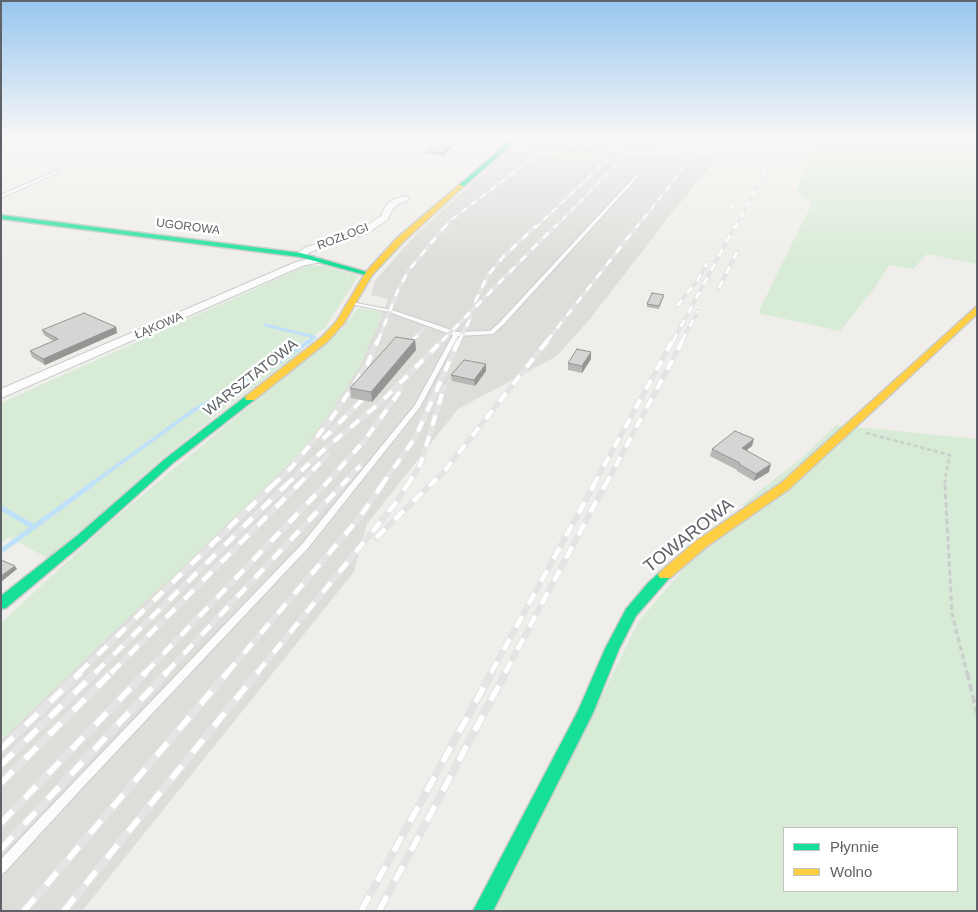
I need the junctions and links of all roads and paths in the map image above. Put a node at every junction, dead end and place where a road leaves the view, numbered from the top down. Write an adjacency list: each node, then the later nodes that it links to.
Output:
1 (36, 182): 4 (lane)
2 (466, 182): 9 (street, WARSZTATOWA)
3 (632, 182): 12 (lane)
4 (1, 197)
5 (405, 198): 7 (street, ROZŁOGI)
6 (1, 217): 7 (street, UGOROWA)
7 (301, 255): 8 (street, UGOROWA)
8 (317, 260): 9 (street, UGOROWA); 13 (street, ŁĄKOWA)
9 (369, 274): 10 (street, WARSZTATOWA)
10 (353, 302): 12 (lane); 15 (street, WARSZTATOWA)
11 (977, 309): 14 (street, TOWAROWA)
12 (456, 334): 17 (lane)
13 (1, 394)
14 (849, 428): 16 (path); 18 (street, TOWAROWA)
15 (1, 604)
16 (977, 713)
17 (1, 868)
18 (483, 911)

